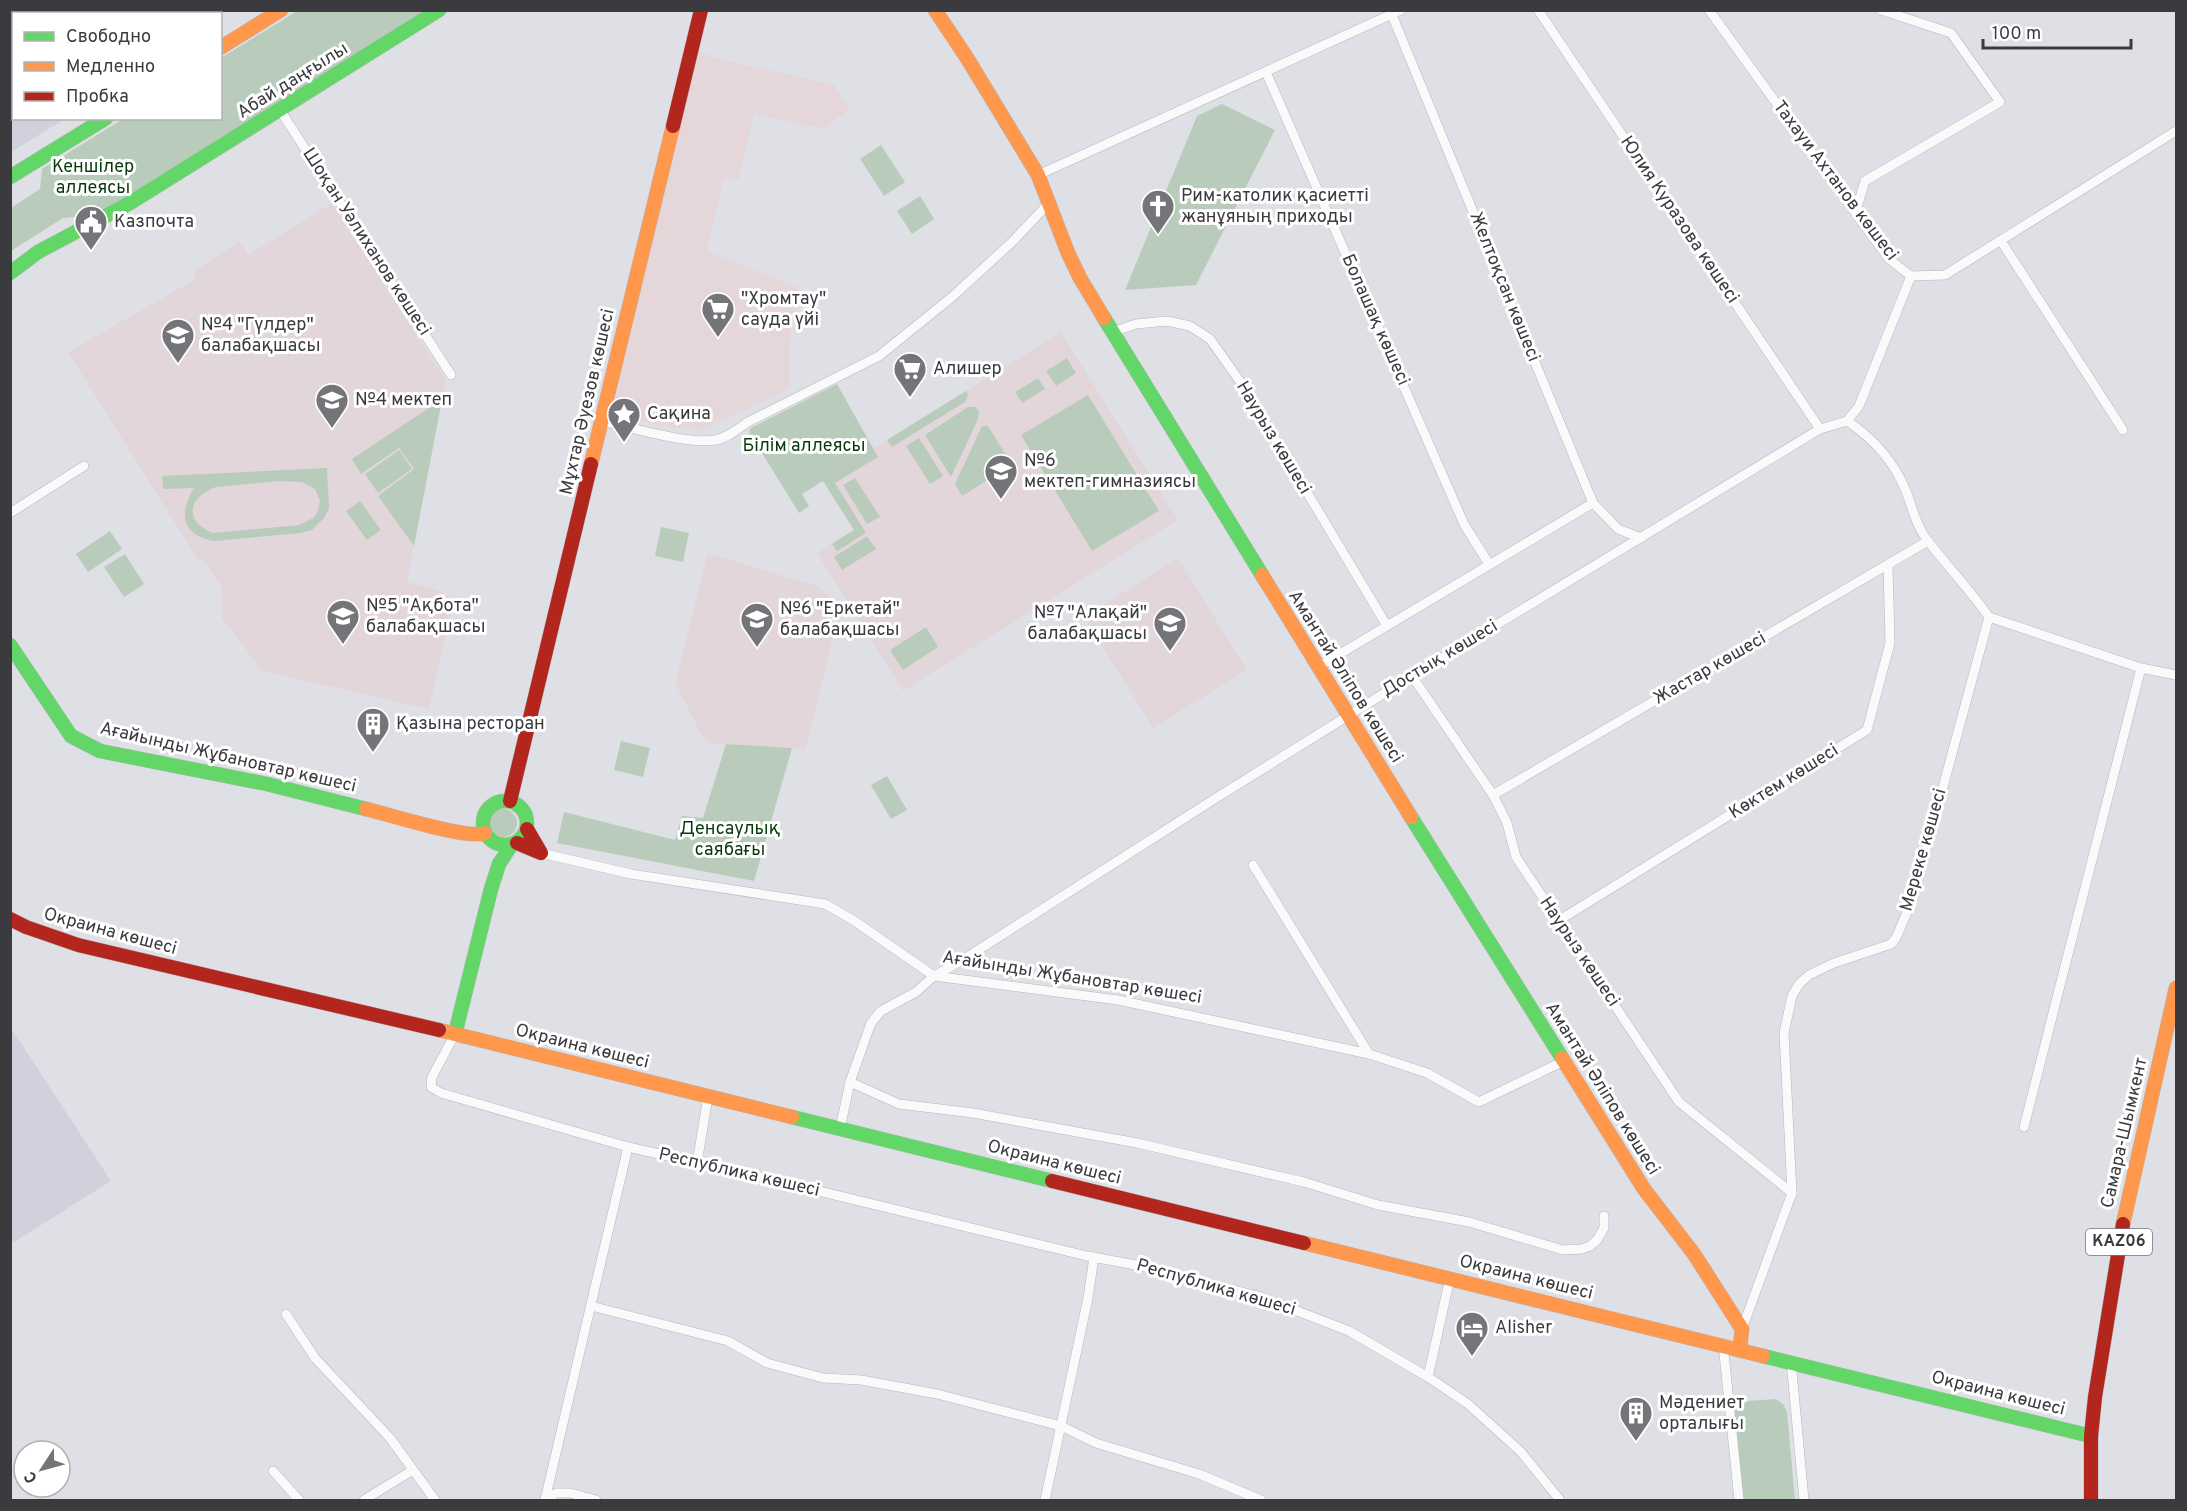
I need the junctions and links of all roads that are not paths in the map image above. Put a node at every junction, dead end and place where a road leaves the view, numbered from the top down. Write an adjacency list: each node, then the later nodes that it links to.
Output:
1 (281, 10): 10 (main road)
2 (440, 10): 12 (main road, Абай даңғылы)
3 (701, 10): 24 (main road, Мұхтар Әуезов көшесі)
4 (935, 10): 15 (main road, Амантай Әліпов көшесі)
5 (1401, 10): 9 (street)
6 (1538, 10): 26 (street, Юлия Куразова көшесі)
7 (1709, 10): 18 (street, Тахауи Ахтанов көшесі)
8 (1881, 10): 18 (street)
9 (1392, 15): 11 (street); 29 (street, Желтоқсан көшесі)
10 (222, 47)
11 (1266, 72): 15 (street); 33 (street, Болашақ көшесі)
12 (280, 110): 20 (main road, Абай даңғылы); 23 (street, Шоқан Уәлиханов көшесі)
13 (103, 120): 16 (main road)
14 (2176, 131): 19 (street, Тахауи Ахтанов көшесі)
15 (1038, 176): 17 (main road, Амантай Әліпов көшесі)
16 (10, 177)
17 (1049, 203): 22 (main road, Амантай Әліпов көшесі); 24 (street)
18 (1856, 211): 21 (street, Тахауи Ахтанов көшесі)
19 (2001, 241): 21 (street, Тахауи Ахтанов көшесі); 27 (street)
20 (10, 273)
21 (1911, 276): 25 (street)
22 (1113, 332): 36 (street, Наурыз көшесі); 38 (main road, Амантай Әліпов көшесі)
23 (451, 375)
24 (603, 421): 44 (main road, Мұхтар Әуезов көшесі)
25 (1847, 421): 26 (street, Достық көшесі); 32 (street)
26 (1821, 429): 31 (street, Достық көшесі)
27 (2123, 430)
28 (84, 466): 30 (street)
29 (1593, 503): 31 (street, Желтоқсан көшесі); 33 (street)
30 (10, 513)
31 (1641, 537): 41 (street, Достық көшесі)
32 (1928, 542): 34 (street, Жастар көшесі); 35 (street)
33 (1489, 564): 36 (street)
34 (1888, 565): 43 (street, Жастар көшесі); 53 (street, Көктем көшесі)
35 (1989, 617): 39 (street); 65 (street, Мереке көшесі)
36 (1387, 626): 38 (street)
37 (10, 645): 46 (main road, Ағайынды Жұбановтар көшесі)
38 (1318, 667): 42 (main road, Амантай Әліпов көшесі)
39 (2141, 668): 40 (street); 61 (street)
40 (2176, 675)
41 (1412, 676): 42 (street, Достық көшесі); 43 (street, Наурыз көшесі)
42 (1348, 716): 54 (street, Достық көшесі); 58 (main road, Амантай Әліпов көшесі)
43 (1492, 795): 53 (street, Наурыз көшесі)
44 (510, 801): 45 (main road); 46 (main road)
45 (527, 829): 47 (main road); 49 (main road)
46 (484, 833): 48 (main road)
47 (515, 843): 48 (main road); 49 (main road); 50 (main road)
48 (496, 844): 50 (main road)
49 (541, 853): 54 (street, Ағайынды Жұбановтар көшесі)
50 (499, 864): 56 (main road)
51 (1253, 865): 57 (street)
52 (10, 919): 56 (main road, Окраина көшесі)
53 (1558, 921): 65 (street, Наурыз көшесі)
54 (934, 976): 57 (street, Ағайынды Жұбановтар көшесі); 59 (street, Достық көшесі)
55 (2176, 988): 77 (main road, Самара-Шымкент / KАZ06)
56 (455, 1035): 60 (main road, Окраина көшесі); 63 (street, Республика көшесі)
57 (1369, 1054): 58 (street, Ағайынды Жұбановтар көшесі)
58 (1564, 1061): 71 (main road, Амантай Әліпов көшесі)
59 (850, 1082): 62 (street, Достық көшесі); 66 (street)
60 (708, 1097): 62 (main road, Окраина көшесі); 64 (street)
61 (2024, 1127)
62 (840, 1129): 68 (main road, Окраина көшесі)
63 (628, 1147): 64 (street, Республика көшесі); 69 (street)
64 (697, 1163): 67 (street, Республика көшесі)
65 (1792, 1193): 71 (street, Мереке көшесі)
66 (1604, 1216)
67 (1094, 1257): 75 (street, Республика көшесі); 76 (street)
68 (1450, 1278): 72 (main road, Окраина көшесі); 75 (street)
69 (591, 1306): 76 (street); 83 (street)
70 (286, 1314): 78 (street)
71 (1742, 1329): 73 (main road)
72 (1723, 1344): 73 (main road, Окраина көшесі); 88 (street)
73 (1740, 1348): 74 (main road, Окраина көшесі)
74 (1791, 1361): 77 (main road, Окраина көшесі); 89 (street)
75 (1428, 1377): 87 (street, Республика көшесі)
76 (1061, 1426): 85 (street); 86 (street)
77 (2091, 1436): 90 (main road, Самара-Шымкент / KАZ06)
78 (413, 1470): 81 (street); 82 (street)
79 (273, 1472): 80 (street)
80 (299, 1500)
81 (364, 1500)
82 (435, 1500)
83 (546, 1500): 84 (street)
84 (596, 1500)
85 (1045, 1500)
86 (1260, 1500)
87 (1560, 1500)
88 (1739, 1500)
89 (1804, 1500)
90 (2091, 1500)

